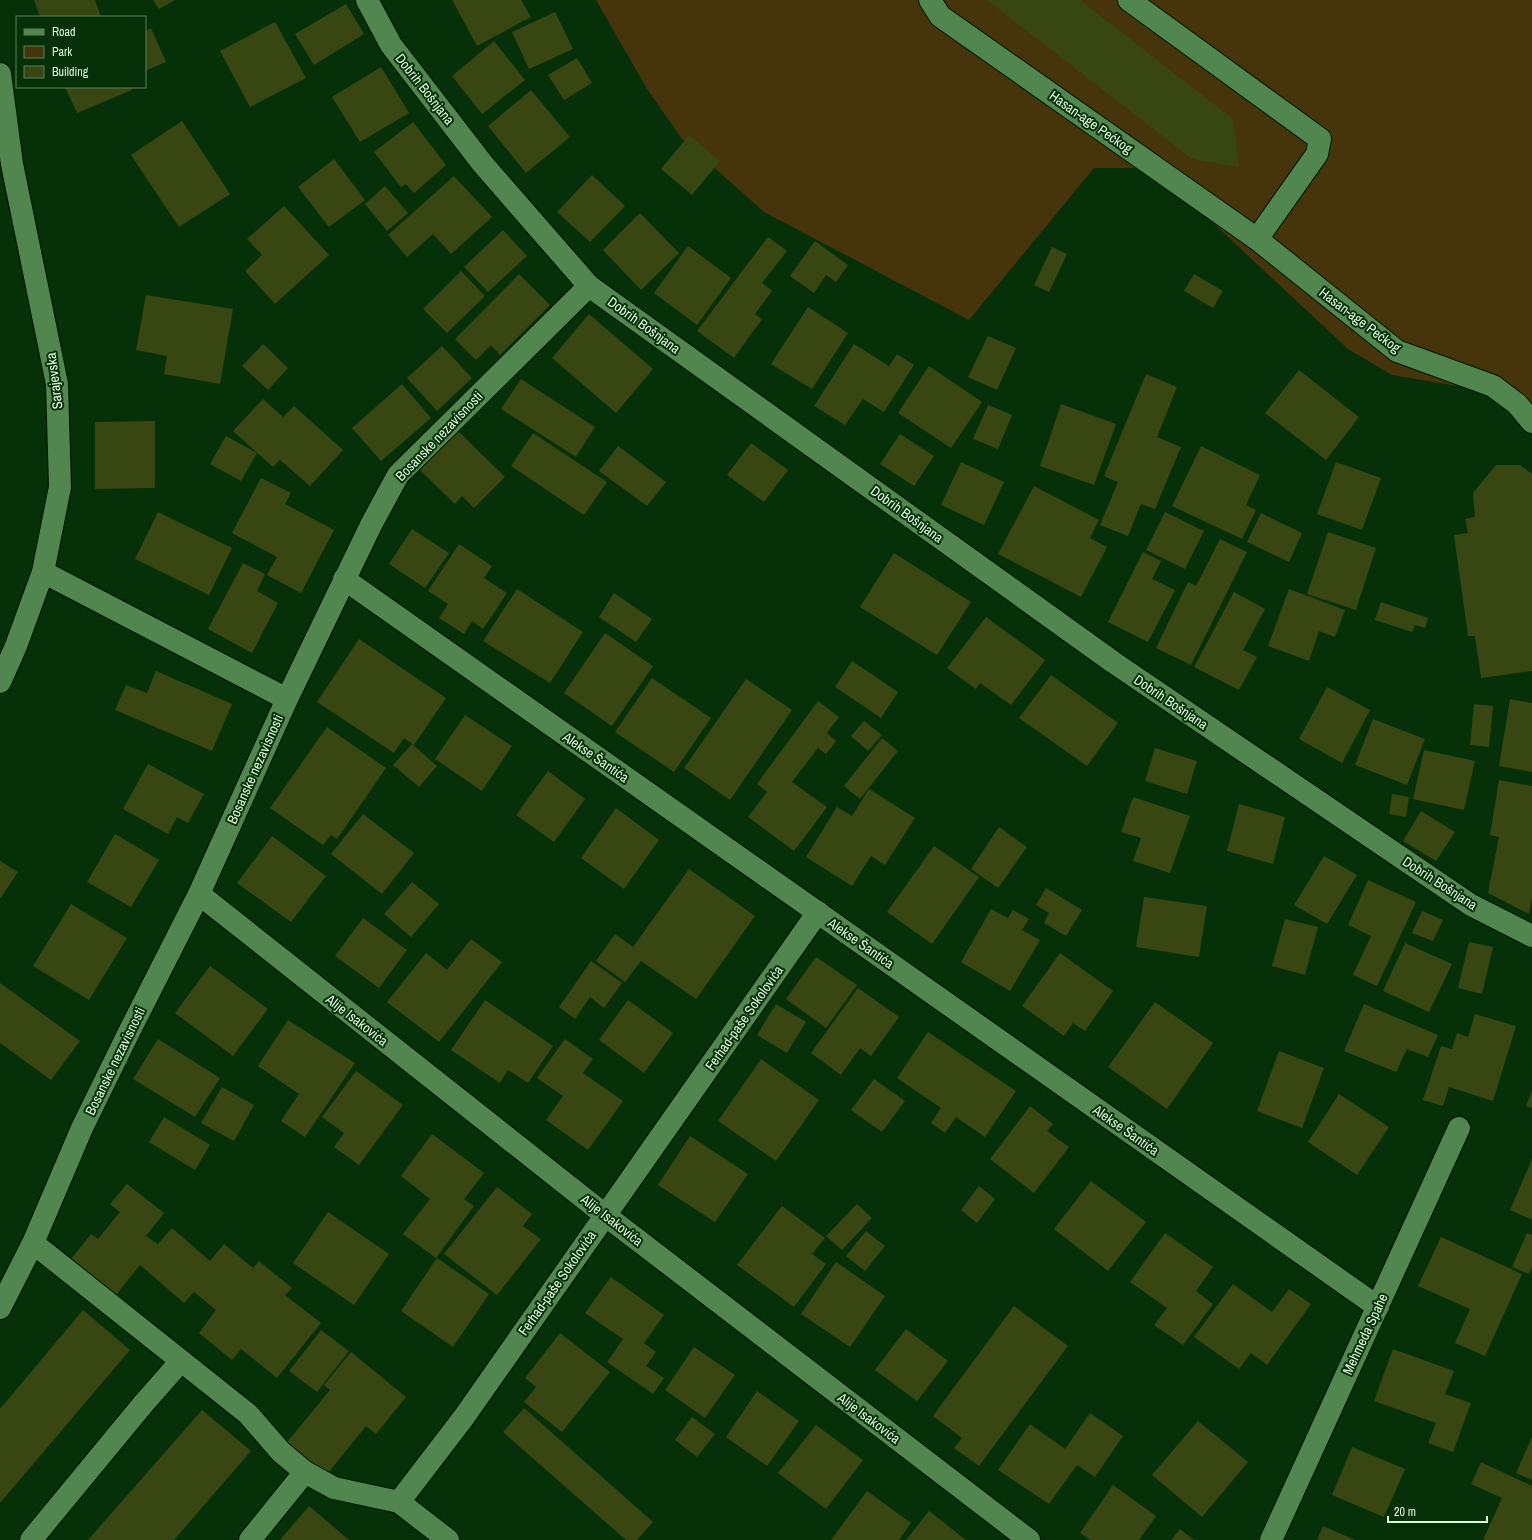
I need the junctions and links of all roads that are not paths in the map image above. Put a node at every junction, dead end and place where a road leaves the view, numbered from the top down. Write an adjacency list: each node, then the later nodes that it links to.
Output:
1 (366, 0): 6 (street, Dobrih Bošnjana)
2 (930, 0): 5 (street, Hasan-age Pećkog)
3 (1129, 0): 5 (street)
4 (0, 74): 8 (street, Sarajevska)
5 (1257, 239): 7 (street, Hasan-age Pećkog)
6 (589, 286): 9 (street, Bosanske nezavisnosti); 14 (street, Dobrih Bošnjana)
7 (1532, 422)
8 (43, 572): 10 (street, Sarajevska); 11 (street)
9 (344, 579): 11 (street, Bosanske nezavisnosti); 13 (street, Alekse Šantića)
10 (0, 682)
11 (287, 699): 12 (street, Bosanske nezavisnosti)
12 (200, 894): 16 (street, Alije Isakovića); 17 (street, Bosanske nezavisnosti)
13 (818, 912): 16 (street, Ferhad-paše Sokolovića); 18 (street, Alekse Šantića)
14 (1532, 936)
15 (1460, 1128): 18 (street, Mehmeda Spahe)
16 (605, 1215): 22 (street, Ferhad-paše Sokolovića); 26 (street, Alije Isakovića)
17 (33, 1243): 19 (street, Bosanske nezavisnosti); 20 (street)
18 (1378, 1307): 27 (street, Mehmeda Spahe)
19 (0, 1308)
20 (180, 1361): 21 (street); 23 (street)
21 (305, 1472): 22 (street); 24 (street)
22 (398, 1502): 25 (street)
23 (31, 1540)
24 (250, 1540)
25 (448, 1540)
26 (1029, 1540)
27 (1271, 1540)

